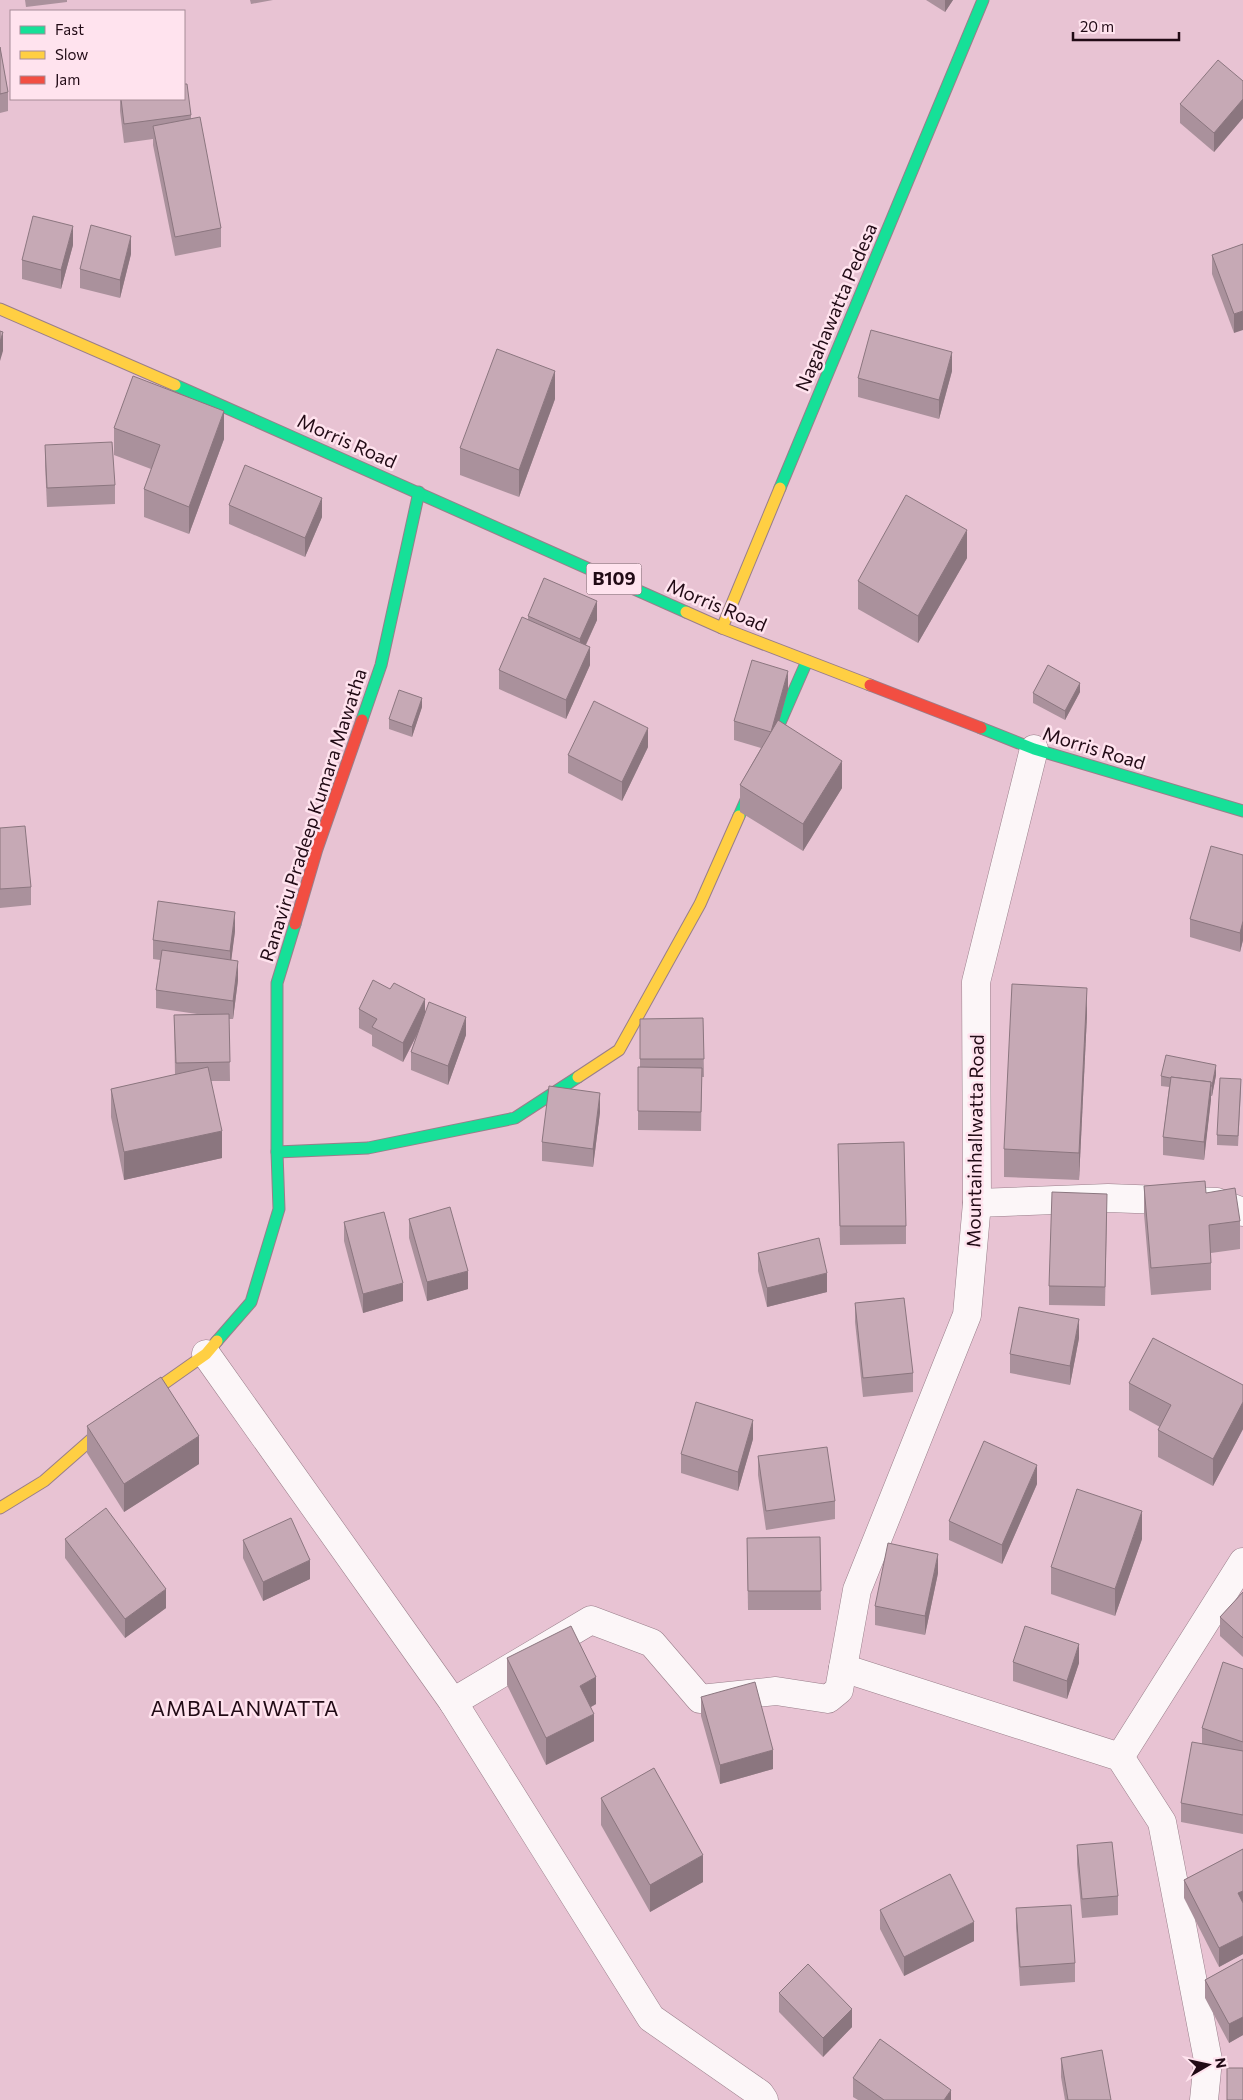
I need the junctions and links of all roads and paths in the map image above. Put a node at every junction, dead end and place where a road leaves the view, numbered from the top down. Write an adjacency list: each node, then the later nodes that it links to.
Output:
1 (983, 0): 4 (street, Nagahawatta Pedesa)
2 (0, 309): 3 (street, Morris Road / B109)
3 (419, 492): 4 (street, Morris Road / B109); 8 (street, Ranaviru Pradeep Kumara Mawatha)
4 (722, 628): 5 (street, Morris Road / B109)
5 (807, 661): 6 (street, Morris Road / B109); 8 (street)
6 (1034, 749): 7 (street, Morris Road / B109); 9 (street, Mountainhallwatta Road)
7 (1243, 812)
8 (277, 1152): 11 (street, Ranaviru Pradeep Kumara Mawatha)
9 (978, 1203): 10 (street); 14 (street, Mountainhallwatta Road)
10 (1243, 1212)
11 (206, 1354): 12 (street, Ranaviru Pradeep Kumara Mawatha); 15 (street)
12 (0, 1508)
13 (1243, 1562): 16 (street)
14 (843, 1668): 15 (street, Mountainhallwatta Road); 16 (street)
15 (453, 1702): 17 (street)
16 (1120, 1757): 18 (street)
17 (764, 2100)
18 (1204, 2100)

